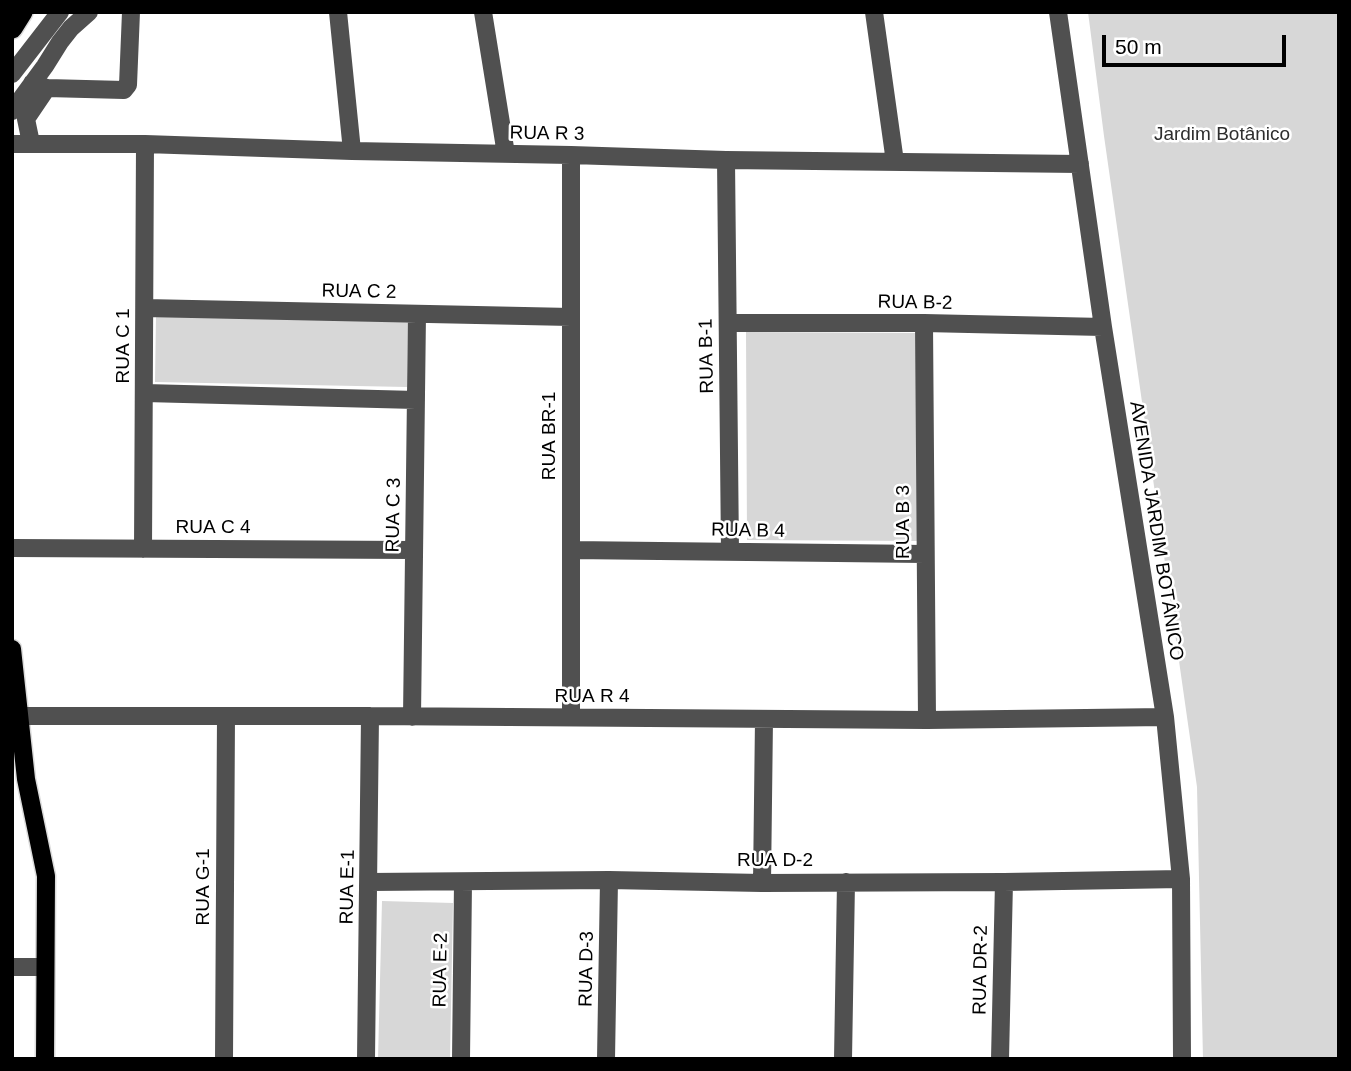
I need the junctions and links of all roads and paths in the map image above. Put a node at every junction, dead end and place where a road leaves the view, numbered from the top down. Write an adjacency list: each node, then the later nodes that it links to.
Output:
1 (22, 12): 9 (highway)
2 (60, 12): 10 (street)
3 (89, 12): 11 (street)
4 (131, 12): 11 (street)
5 (338, 12): 16 (street)
6 (483, 12): 17 (street)
7 (874, 12): 20 (street)
8 (1058, 12): 21 (street, AVENIDA JARDIM BOTÂNICO)
9 (12, 28)
10 (12, 74)
11 (40, 86): 12 (street); 13 (street)
12 (12, 111)
13 (31, 143): 14 (street, RUA R 3); 15 (street, RUA R 3)
14 (12, 144)
15 (145, 144): 16 (street, RUA R 3); 22 (street, RUA C 1)
16 (352, 151): 17 (street, RUA R 3)
17 (506, 154): 18 (street, RUA R 3)
18 (571, 155): 19 (street, RUA R 3); 24 (street, RUA BR-1)
19 (726, 160): 20 (street, RUA R 3); 25 (street, RUA B-1)
20 (895, 162): 21 (street, RUA R 3)
21 (1080, 164): 27 (street, AVENIDA JARDIM BOTÂNICO)
22 (145, 308): 23 (street, RUA C 2); 28 (street, RUA C 1)
23 (417, 314): 24 (street, RUA C 2); 29 (street, RUA C 3)
24 (571, 317): 33 (street, RUA BR-1)
25 (728, 323): 26 (street, RUA B-2); 34 (street, RUA B-1)
26 (923, 323): 27 (street, RUA B-2); 35 (street, RUA B 3)
27 (1103, 327): 41 (street, AVENIDA JARDIM BOTÂNICO)
28 (145, 393): 29 (street); 31 (street, RUA C 1)
29 (416, 400): 32 (street, RUA C 3)
30 (12, 548): 31 (street, RUA C 4)
31 (143, 549): 32 (street, RUA C 4)
32 (414, 550): 40 (street, RUA C 3)
33 (571, 551): 34 (street, RUA B 4); 42 (street, RUA BR-1)
34 (730, 552): 35 (street, RUA B 4)
35 (925, 554): 44 (street, RUA B 3)
36 (12, 649): 37 (main road)
37 (20, 716): 38 (street, RUA R 4); 46 (main road)
38 (226, 716): 39 (street, RUA R 4); 57 (street, RUA G-1)
39 (370, 716): 40 (street, RUA R 4); 49 (street, RUA E-1)
40 (412, 717): 42 (street, RUA R 4)
41 (1165, 717): 44 (street, RUA R 4); 47 (street, AVENIDA JARDIM BOTÂNICO)
42 (571, 718): 43 (street, RUA R 4)
43 (764, 719): 44 (street, RUA R 4); 53 (street)
44 (927, 720)
45 (12, 742): 46 (main road)
46 (25, 760): 55 (main road)
47 (1181, 879): 52 (street, RUA D-2); 63 (street, AVENIDA JARDIM BOTÂNICO)
48 (609, 880): 50 (street, RUA D-2); 53 (street, RUA D-2); 60 (street, RUA D-3)
49 (369, 882): 50 (street, RUA D-2); 58 (street, RUA E-1)
50 (463, 882): 59 (street, RUA E-2)
51 (846, 882): 52 (street, RUA D-2); 53 (street, RUA D-2); 61 (street)
52 (1004, 882): 62 (street, RUA DR-2)
53 (762, 883)
54 (12, 967): 55 (street)
55 (45, 967): 56 (main road)
56 (45, 1059)
57 (224, 1059)
58 (366, 1059)
59 (461, 1059)
60 (606, 1059)
61 (843, 1059)
62 (1000, 1059)
63 (1182, 1059)

